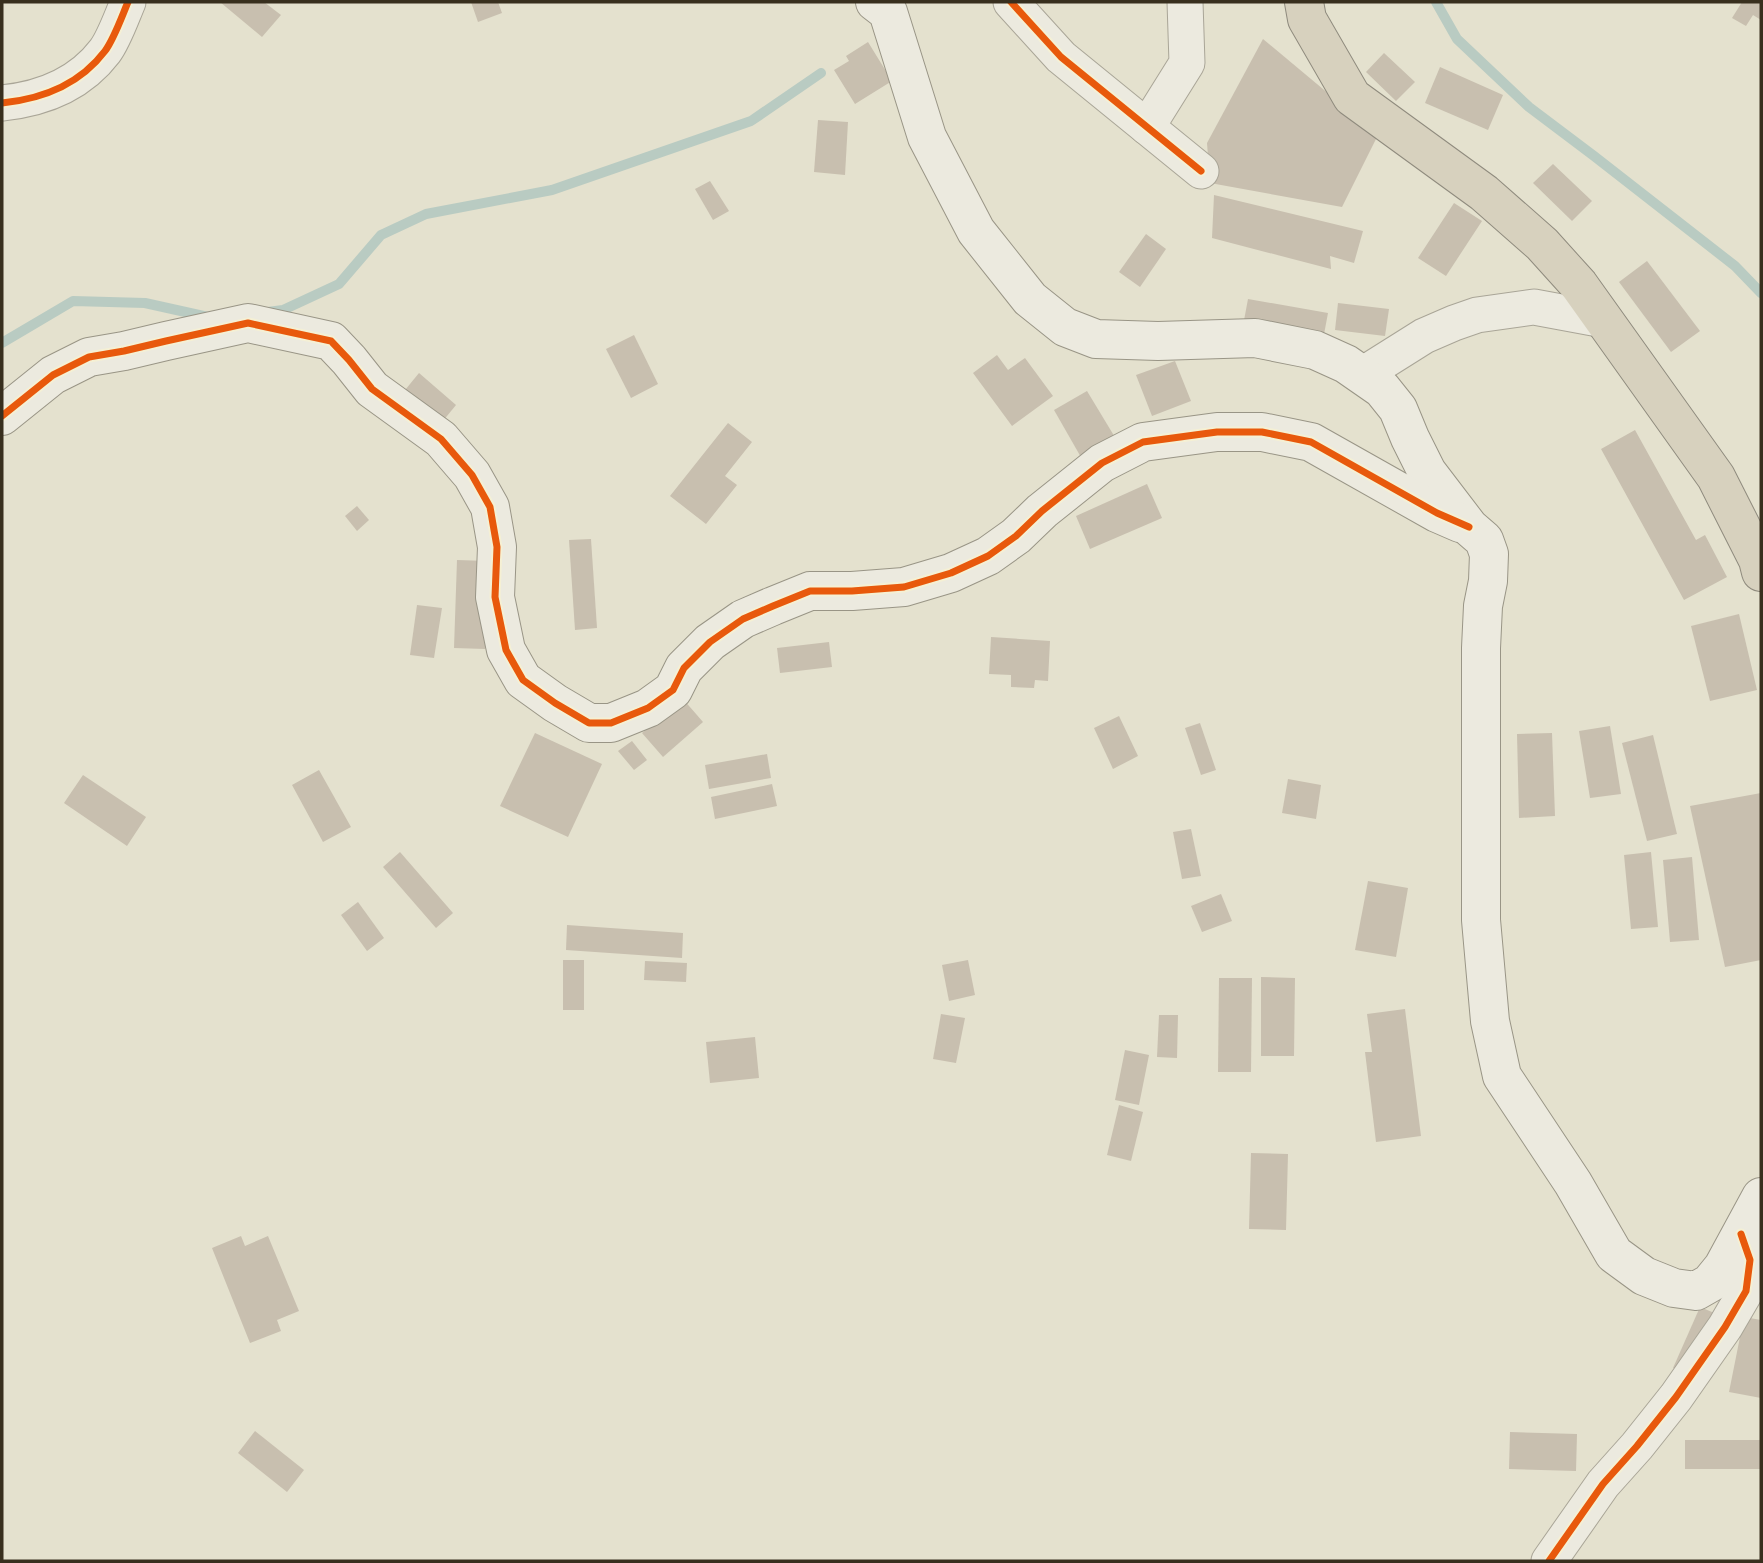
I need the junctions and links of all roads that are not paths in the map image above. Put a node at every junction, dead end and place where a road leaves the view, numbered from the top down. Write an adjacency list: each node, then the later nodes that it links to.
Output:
1 (128, 2): 6 (street)
2 (875, 2): 10 (street)
3 (1011, 2): 7 (street)
4 (1185, 2): 7 (street)
5 (1304, 2): 9 (highway)
6 (2, 103)
7 (1147, 127): 8 (street)
8 (1201, 171)
9 (1604, 320): 10 (street); 13 (highway)
10 (1362, 375): 12 (street)
11 (2, 416): 12 (street)
12 (1469, 527): 15 (street)
13 (1761, 572)
14 (1761, 1197): 15 (street)
15 (1741, 1234): 16 (street)
16 (1549, 1561)

